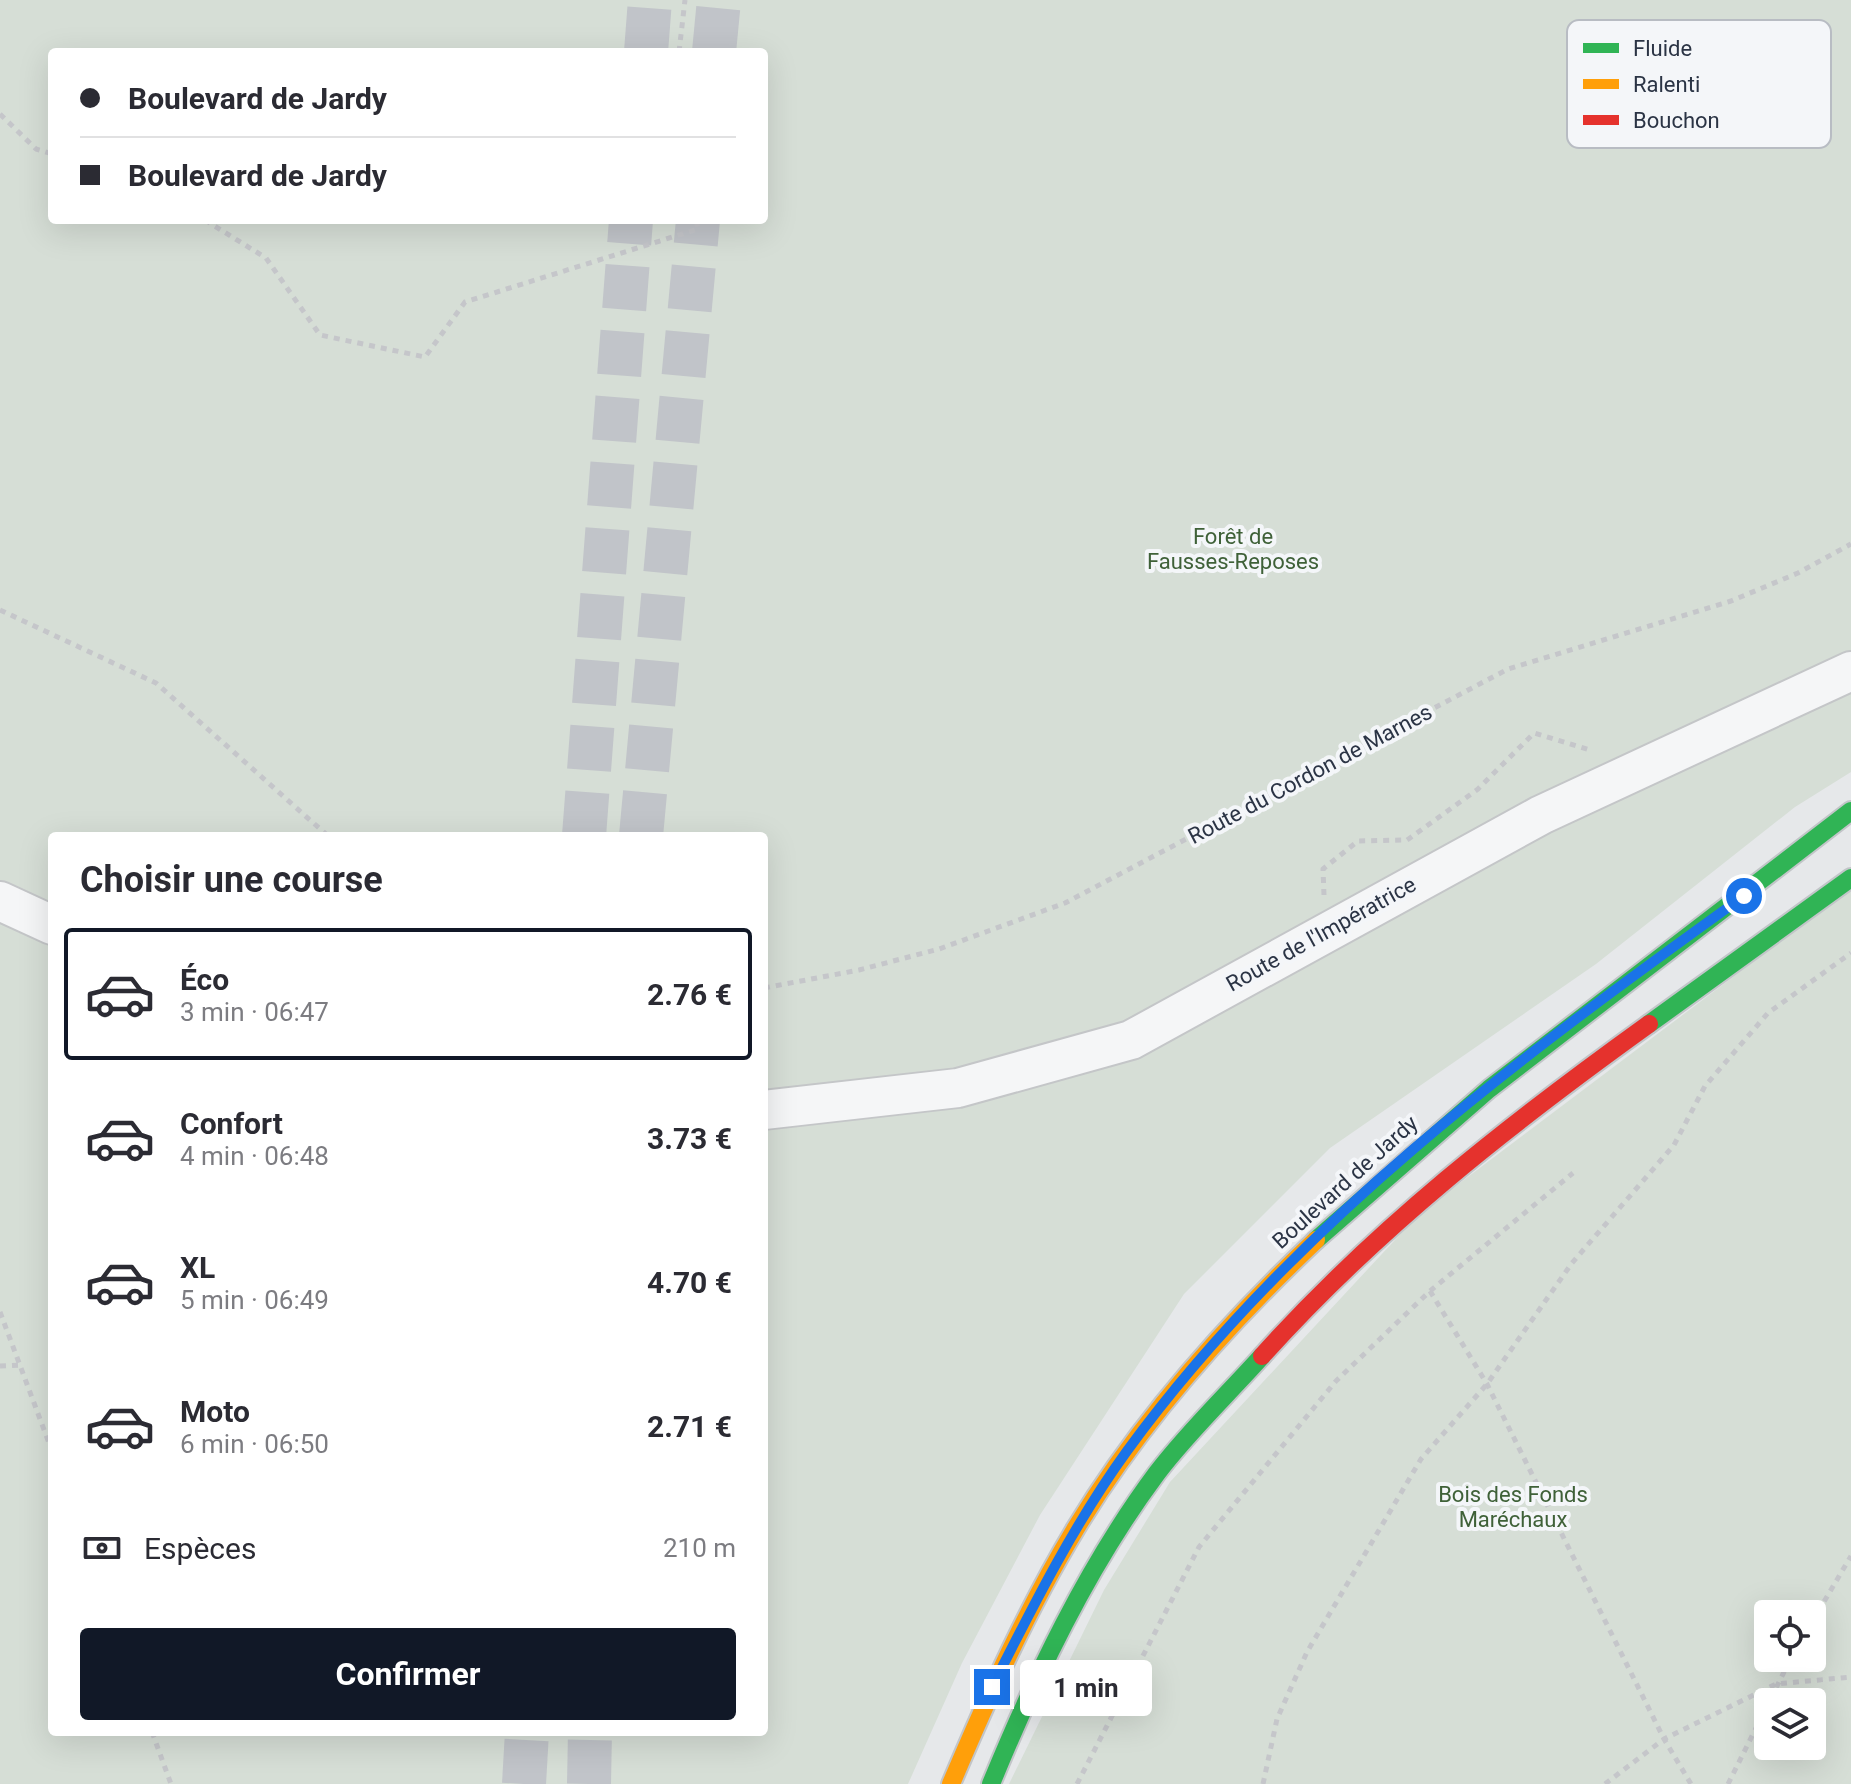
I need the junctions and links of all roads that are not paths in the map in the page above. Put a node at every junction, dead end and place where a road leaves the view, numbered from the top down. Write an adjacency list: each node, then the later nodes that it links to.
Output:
1 (1851, 671): 6 (street, Route de l'Impératrice)
2 (1851, 811): 7 (main road, Boulevard de Jardy)
3 (1851, 878): 8 (main road)
4 (0, 901): 5 (street)
5 (48, 923)
6 (768, 1110)
7 (951, 1784)
8 (991, 1784)

